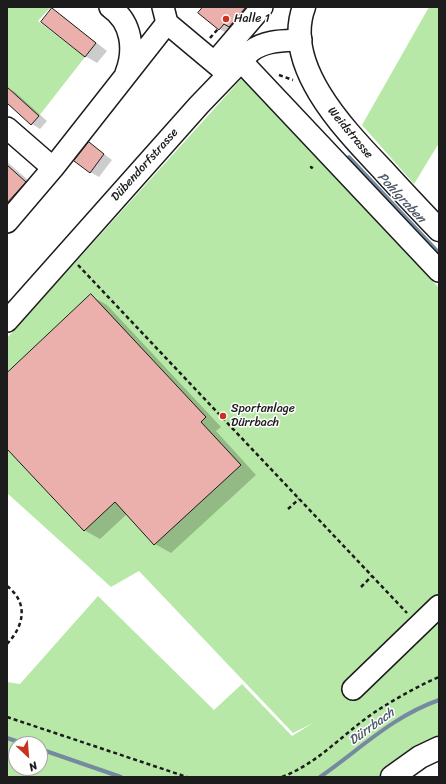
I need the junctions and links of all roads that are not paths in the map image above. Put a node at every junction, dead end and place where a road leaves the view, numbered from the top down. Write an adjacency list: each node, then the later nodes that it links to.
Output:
1 (110, 7): 7 (street)
2 (262, 7): 6 (street)
3 (304, 7): 5 (main road, Weidstrasse)
4 (165, 15): 6 (street); 7 (street)
5 (301, 40): 6 (street, Dübendorfstrasse); 11 (main road, Weidstrasse)
6 (228, 66): 12 (street); 13 (street, Dübendorfstrasse)
7 (120, 84): 9 (street)
8 (7, 128): 9 (street)
9 (53, 168): 10 (street)
10 (7, 222)
11 (439, 230)
12 (439, 271)
13 (7, 320)
14 (439, 606): 15 (street)
15 (353, 689)
16 (439, 748): 18 (main road)
17 (439, 764): 19 (main road)
18 (392, 777)
19 (416, 777)

